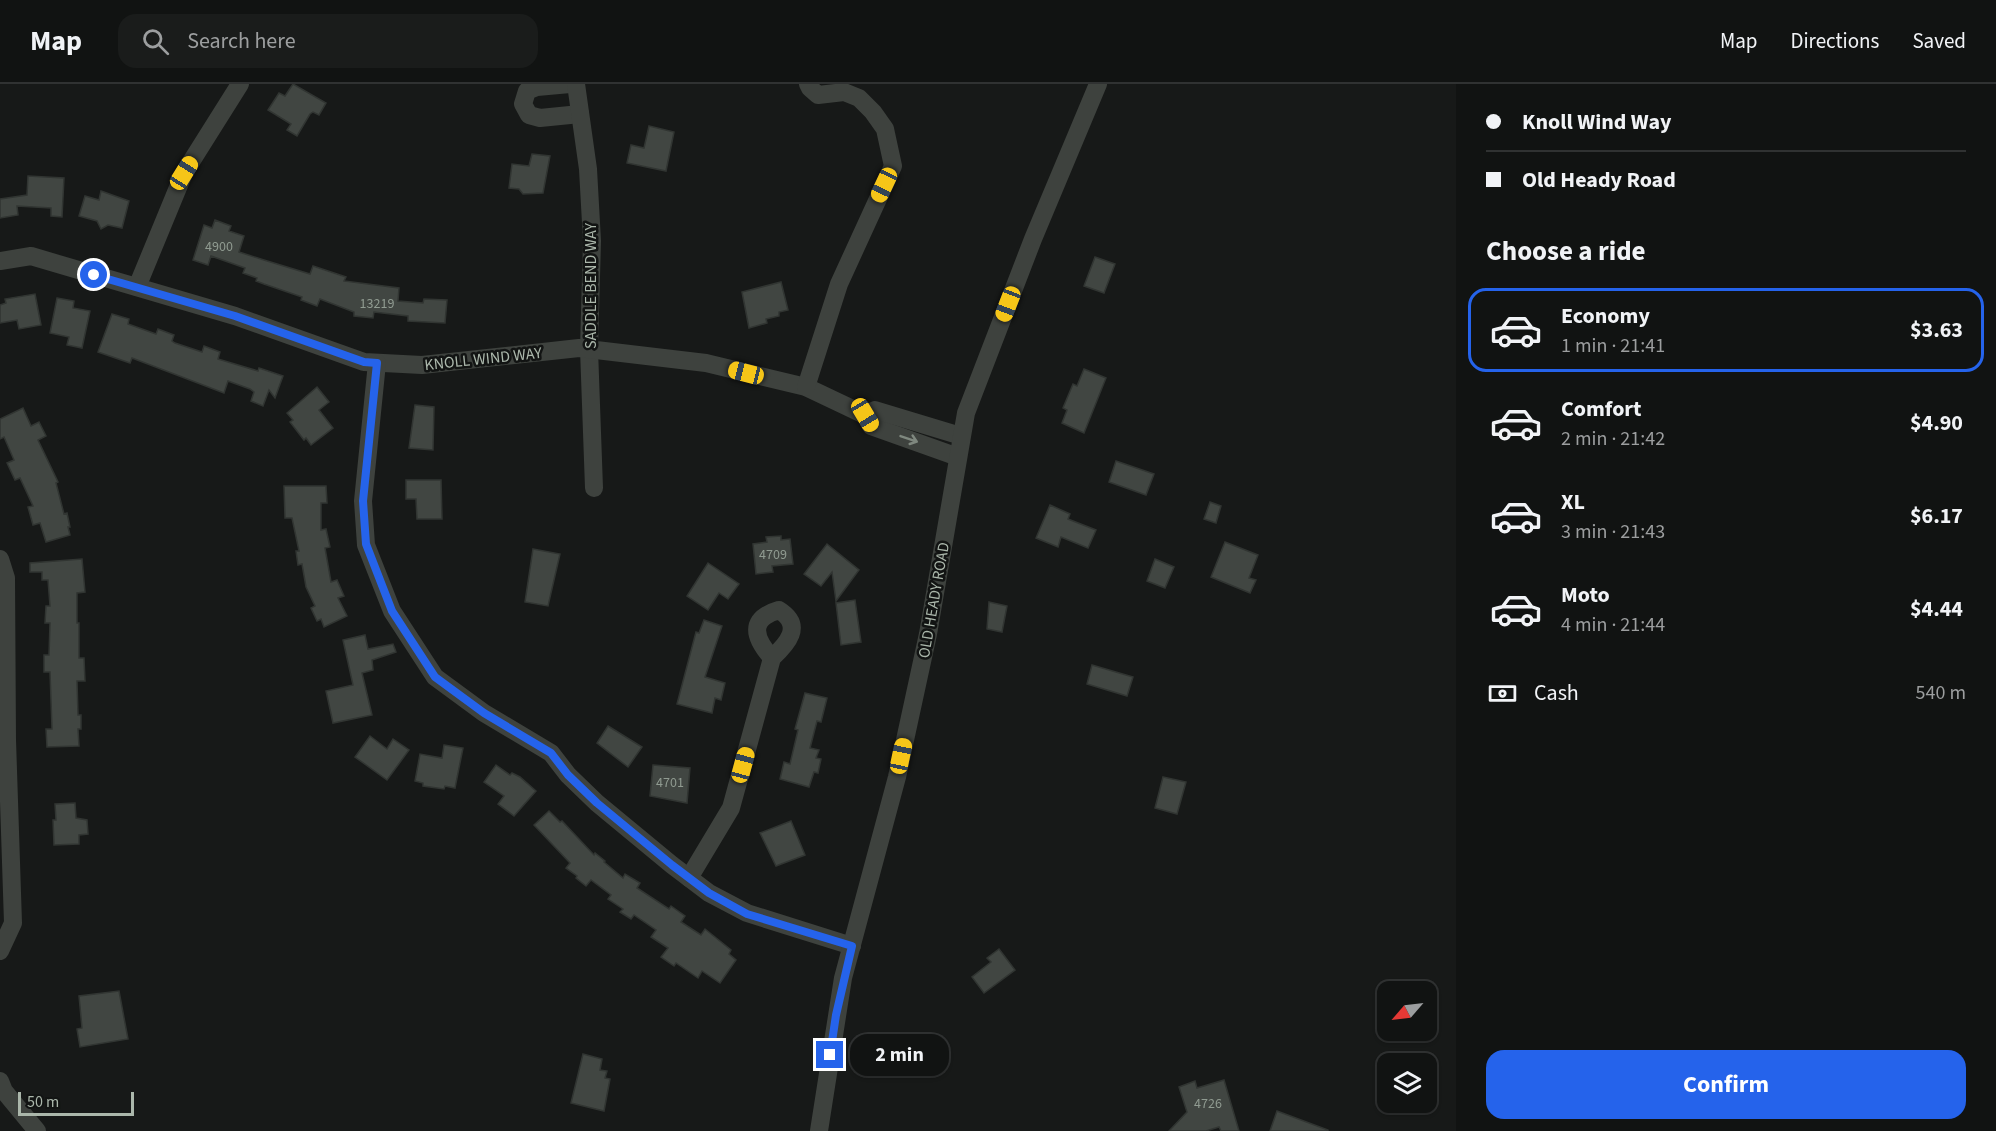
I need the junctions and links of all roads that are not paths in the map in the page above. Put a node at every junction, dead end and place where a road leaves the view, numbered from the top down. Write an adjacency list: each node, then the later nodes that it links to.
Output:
1 (570, 84): 7 (street)
2 (576, 84): 7 (street, SADDLE BEND WAY)
3 (808, 84): 6 (street)
4 (1098, 84): 14 (street, OLD HEADY ROAD)
5 (238, 85): 9 (street)
6 (842, 88): 12 (street)
7 (580, 114): 10 (street, SADDLE BEND WAY)
8 (0, 261): 9 (street, KNOLL WIND WAY)
9 (137, 287): 11 (street, KNOLL WIND WAY)
10 (589, 350): 11 (street, KNOLL WIND WAY); 12 (street, KNOLL WIND WAY); 16 (street, SADDLE BEND WAY)
11 (377, 363): 19 (street)
12 (806, 387): 13 (street, KNOLL WIND WAY)
13 (865, 415): 14 (street, KNOLL WIND WAY); 15 (street, KNOLL WIND WAY, one-way to 15)
14 (961, 436): 15 (street, OLD HEADY ROAD)
15 (958, 457): 20 (street, OLD HEADY ROAD)
16 (594, 488)
17 (0, 559): 21 (street)
18 (772, 658): 19 (street)
19 (689, 878): 20 (street)
20 (852, 946): 24 (street, OLD HEADY ROAD)
21 (0, 951)
22 (0, 1081): 23 (street)
23 (37, 1131)
24 (819, 1131)

